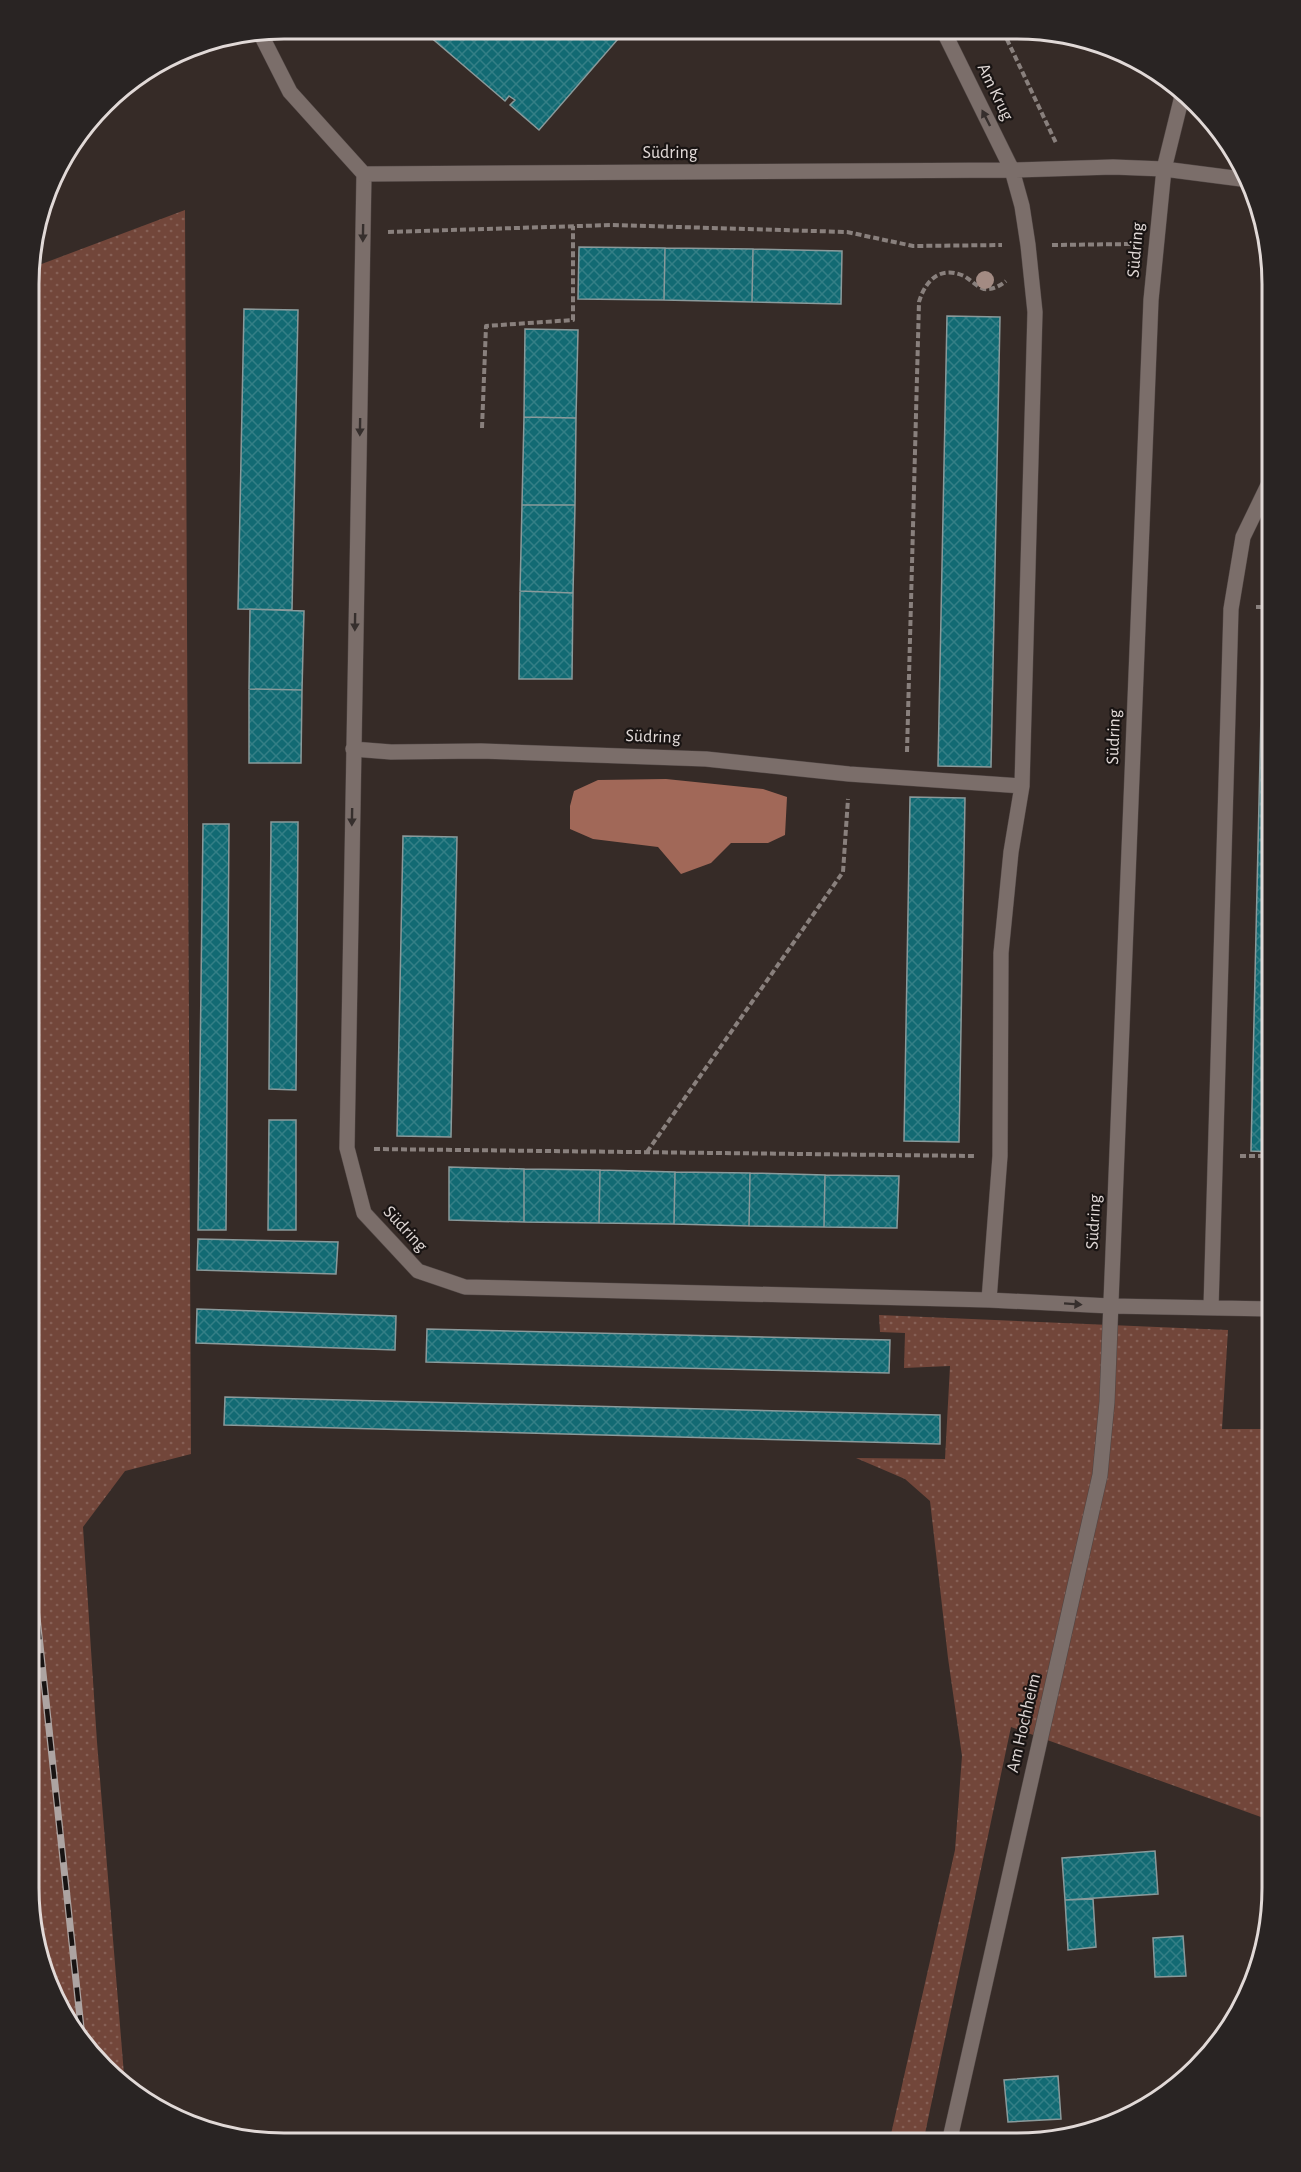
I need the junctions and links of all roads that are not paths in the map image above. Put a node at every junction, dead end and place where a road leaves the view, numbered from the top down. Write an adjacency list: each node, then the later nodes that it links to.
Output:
1 (947, 39): 5 (street, Am Krug, one-way to 1)
2 (264, 40): 6 (street)
3 (1181, 102): 4 (street, Südring)
4 (1164, 169): 5 (street, Südring); 7 (street, Südring); 12 (street, Südring)
5 (1012, 170): 6 (street, Südring); 10 (street)
6 (364, 174): 9 (street, Südring, one-way to 9)
7 (1238, 179)
8 (1262, 498): 13 (street)
9 (353, 749): 10 (street, Südring); 11 (street, Südring, one-way to 11)
10 (1022, 786): 11 (street)
11 (989, 1300): 12 (street, Südring, one-way to 12)
12 (1110, 1306): 13 (street, Südring); 15 (street, Am Hochheim)
13 (1211, 1308): 14 (street, Südring)
14 (1262, 1309)
15 (951, 2133)

